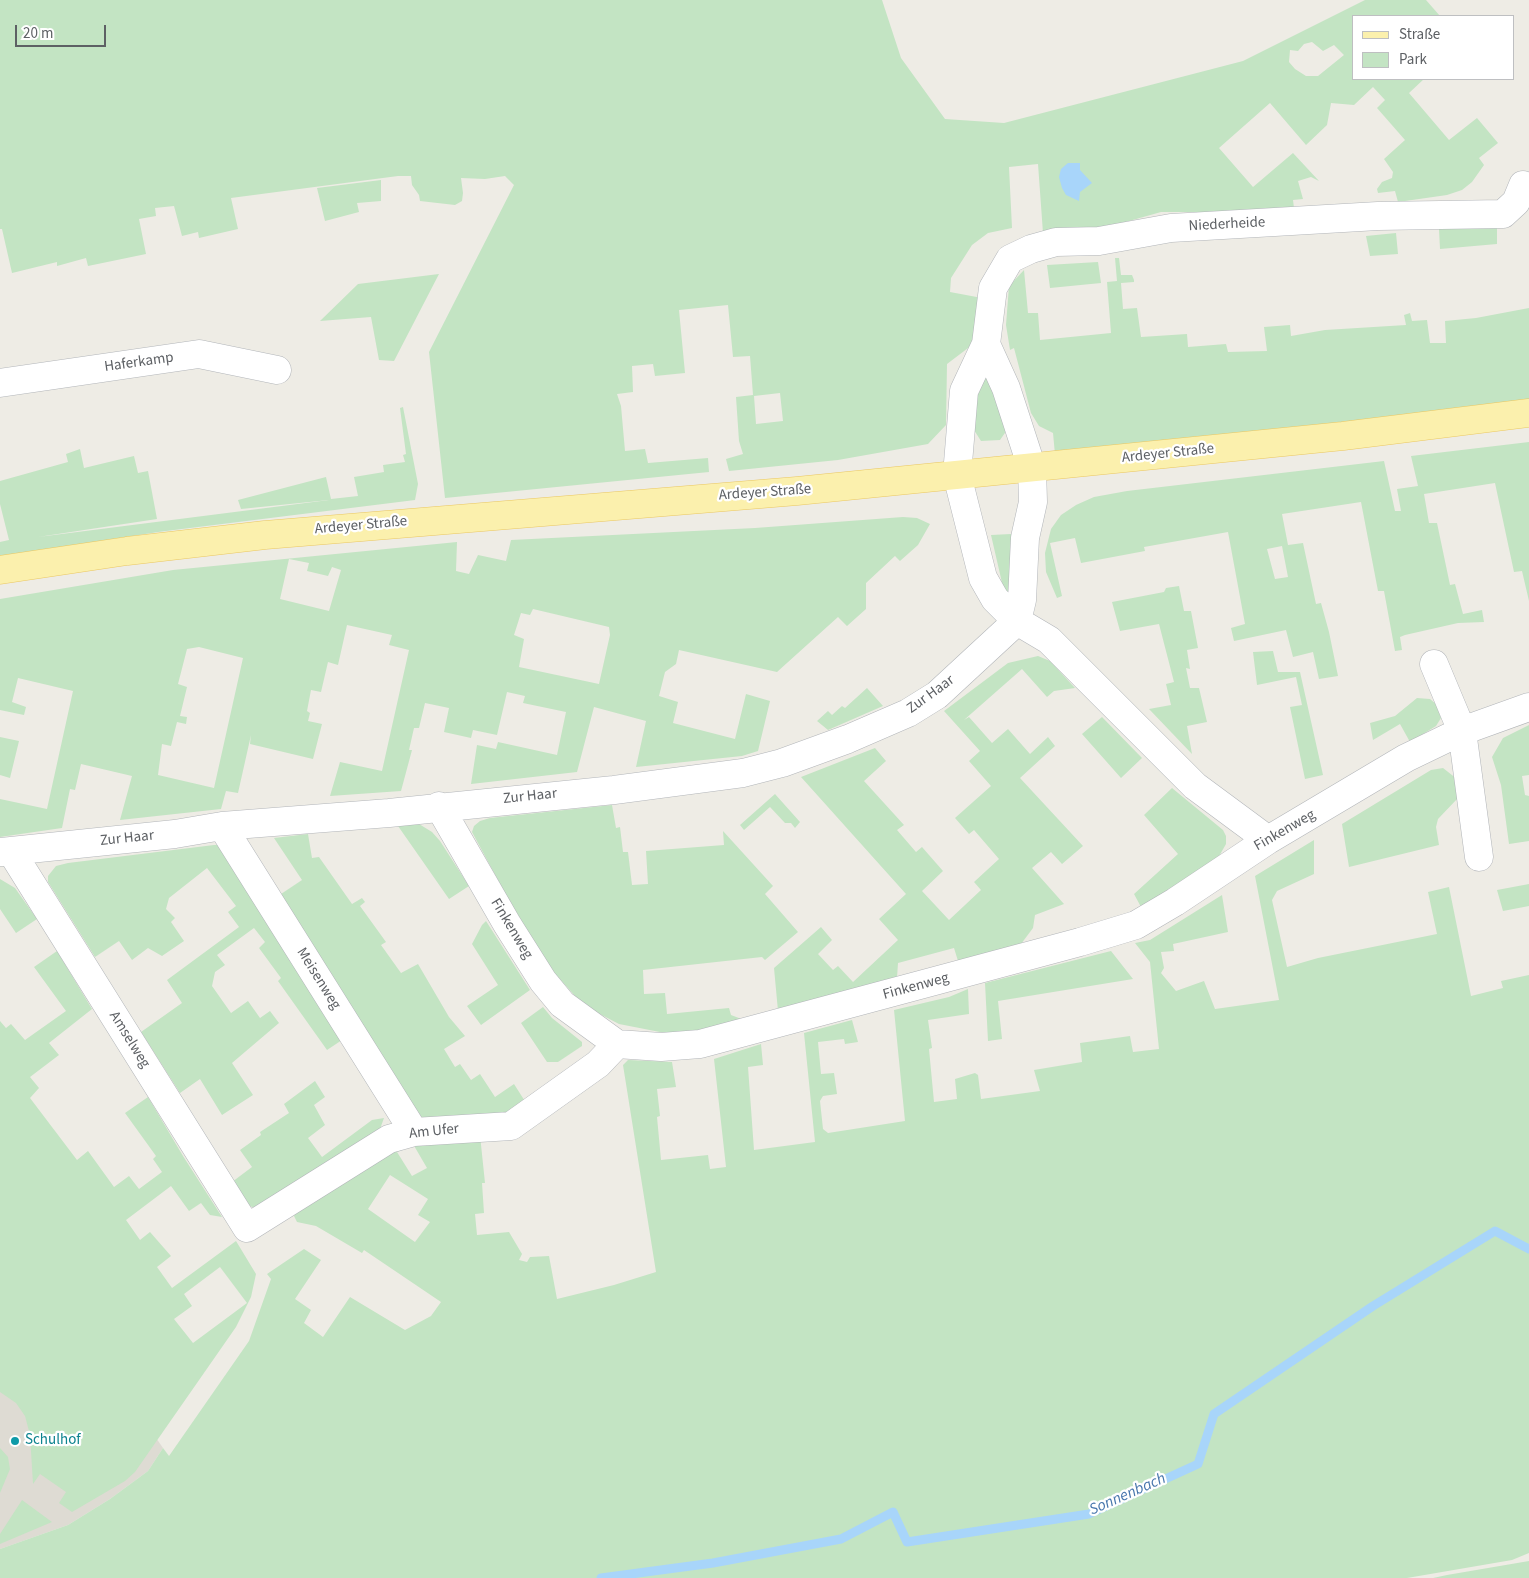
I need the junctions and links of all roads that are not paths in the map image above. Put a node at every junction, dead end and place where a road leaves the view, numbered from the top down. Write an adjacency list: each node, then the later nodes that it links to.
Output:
1 (1523, 185): 2 (street, Niederheide)
2 (986, 344): 6 (street); 7 (street, Niederheide)
3 (277, 370): 4 (street, Haferkamp)
4 (0, 383)
5 (1529, 413): 6 (main road, Ardeyer Straße)
6 (1032, 468): 7 (main road, Ardeyer Straße); 9 (street)
7 (957, 475): 8 (main road, Ardeyer Straße); 9 (street)
8 (0, 570)
9 (1017, 621): 13 (street, Zur Haar); 15 (street)
10 (1434, 664): 12 (street)
11 (1529, 707): 12 (street, Finkenweg)
12 (1462, 731): 15 (street, Finkenweg); 17 (street)
13 (438, 806): 14 (street, Zur Haar); 18 (street, Finkenweg)
14 (222, 826): 16 (street, Zur Haar); 19 (street, Meisenweg)
15 (1268, 840): 18 (street, Finkenweg)
16 (5, 852): 20 (street, Amselweg)
17 (1478, 857)
18 (617, 1044): 19 (street, Am Ufer)
19 (414, 1132): 20 (street, Am Ufer)
20 (248, 1228)

